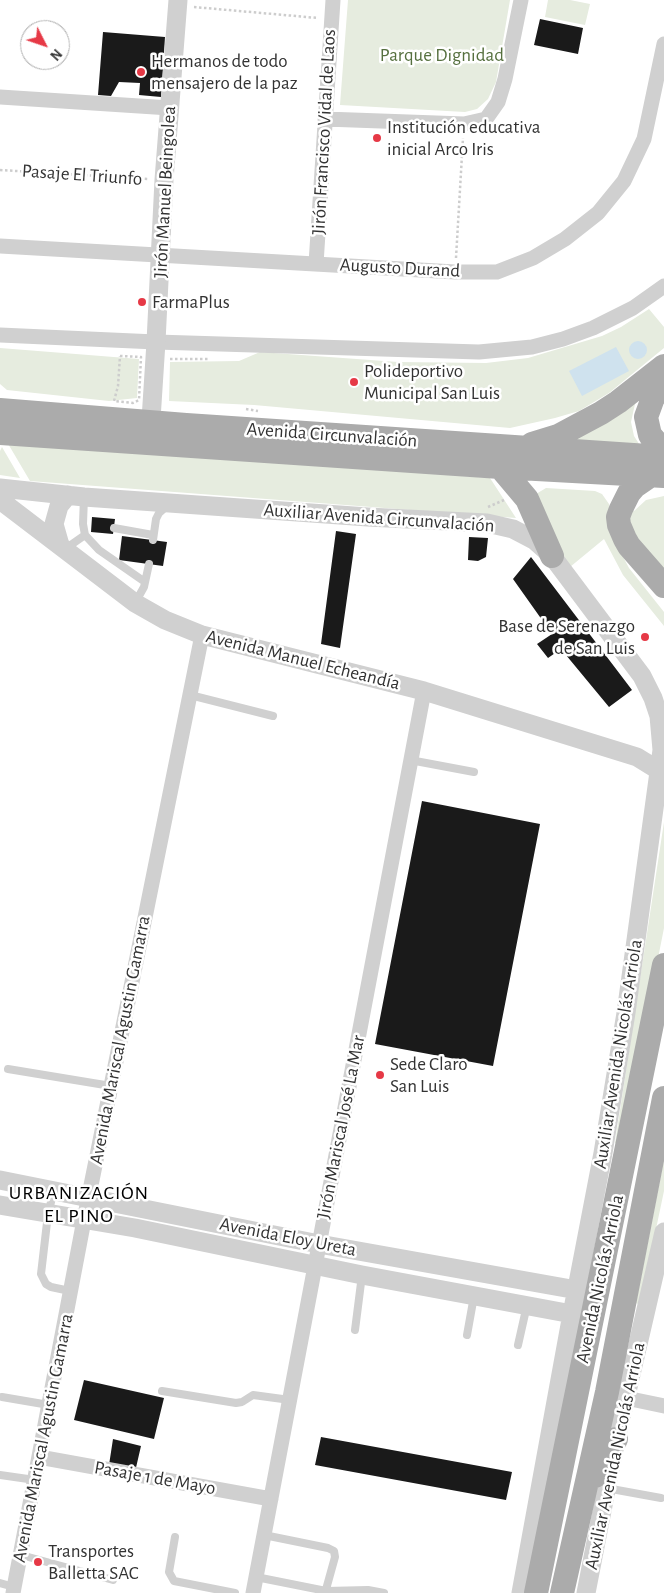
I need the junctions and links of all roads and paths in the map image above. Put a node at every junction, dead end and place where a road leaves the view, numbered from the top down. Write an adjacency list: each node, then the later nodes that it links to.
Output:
1 (333, 0): 4 (street, Jirón Francisco Vidal de Laos)
2 (521, 0): 10 (street)
3 (178, 3): 4 (path); 8 (street, Jirón Manuel Beingolea)
4 (331, 20): 9 (street, Jirón Francisco Vidal de Laos)
5 (664, 44): 6 (street, Augusto Durand)
6 (662, 62): 16 (street, Augusto Durand)
7 (0, 98): 8 (street)
8 (170, 108): 12 (street, Jirón Manuel Beingolea)
9 (325, 119): 10 (street); 15 (street, Jirón Francisco Vidal de Laos)
10 (464, 124): 16 (path)
11 (0, 170): 12 (path, Pasaje El Triunfo)
12 (164, 180): 14 (street, Jirón Manuel Beingolea)
13 (0, 246): 14 (street, Augusto Durand)
14 (161, 255): 15 (street, Augusto Durand); 19 (street, Jirón Manuel Beingolea)
15 (316, 264): 16 (street, Augusto Durand)
16 (455, 272)
17 (664, 286): 19 (street)
18 (0, 335): 19 (street)
19 (156, 342): 28 (street, Jirón Manuel Beingolea)
20 (120, 356): 23 (path)
21 (664, 366): 30 (main road)
22 (664, 384): 29 (main road)
23 (114, 402)
24 (9, 408): 28 (main road, Avenida Circunvalación)
25 (244, 409): 26 (path)
26 (262, 413)
27 (0, 433): 28 (main road, Avenida Circunvalación)
28 (150, 433): 30 (main road, Avenida Circunvalación)
29 (664, 451)
30 (507, 457): 31 (main road, Avenida Circunvalación); 33 (main road)
31 (660, 469): 44 (main road)
32 (0, 488): 34 (street, Auxiliar Avenida Circunvalación)
33 (522, 492): 37 (path); 41 (main road)
34 (76, 496): 36 (street, Auxiliar Avenida Circunvalación); 39 (lane); 40 (street)
35 (0, 500): 40 (street, Avenida Manuel Echeandía)
36 (170, 503): 37 (street, Auxiliar Avenida Circunvalación); 38 (lane)
37 (479, 523): 41 (street, Auxiliar Avenida Circunvalación)
38 (114, 528)
39 (85, 535): 40 (lane); 43 (lane)
40 (62, 547): 45 (street, Avenida Manuel Echeandía)
41 (552, 556): 50 (street, Auxiliar Avenida Circunvalación)
42 (149, 564): 43 (lane)
43 (145, 582): 45 (lane)
44 (664, 586)
45 (135, 603): 46 (street, Avenida Manuel Echeandía)
46 (202, 635): 47 (street, Avenida Manuel Echeandía); 48 (street, Avenida Mariscal Agustin Gamarra)
47 (424, 691): 51 (street, Avenida Manuel Echeandía); 52 (street, Jirón Mariscal José La Mar)
48 (190, 695): 49 (lane); 57 (street, Avenida Mariscal Agustin Gamarra)
49 (273, 716)
50 (663, 750): 51 (street); 53 (street, Auxiliar Avenida Nicolás Arriola)
51 (637, 757): 53 (street, Avenida Manuel Echeandía)
52 (410, 760): 54 (lane); 69 (street, Jirón Mariscal José La Mar)
53 (661, 771): 76 (street, Auxiliar Avenida Nicolás Arriola)
54 (474, 772)
55 (664, 965): 109 (main road, Avenida Nicolás Arriola)
56 (8, 1069): 57 (lane)
57 (111, 1086): 61 (street, Avenida Mariscal Agustin Gamarra)
58 (664, 1098): 95 (main road, Avenida Nicolás Arriola)
59 (0, 1180): 60 (street, Avenida Eloy Ureta)
60 (54, 1190): 61 (street, Avenida Eloy Ureta); 64 (lane)
61 (88, 1197): 63 (street, Avenida Eloy Ureta); 65 (street, Avenida Mariscal Agustin Gamarra)
62 (0, 1205): 64 (street, Avenida Eloy Ureta)
63 (139, 1207): 66 (street); 67 (street, Avenida Eloy Ureta)
64 (48, 1214): 65 (street, Avenida Eloy Ureta); 77 (lane)
65 (84, 1220): 66 (street, Avenida Eloy Ureta); 77 (street, Avenida Mariscal Agustin Gamarra)
66 (135, 1228): 70 (street, Avenida Eloy Ureta)
67 (257, 1231): 69 (street, Avenida Eloy Ureta); 70 (street)
68 (664, 1232): 86 (street, Auxiliar Avenida Nicolás Arriola)
69 (319, 1244): 71 (street, Avenida Eloy Ureta); 72 (street, Jirón Mariscal José La Mar)
70 (252, 1253): 72 (street, Avenida Eloy Ureta)
71 (399, 1258): 74 (street, Avenida Eloy Ureta); 75 (street)
72 (315, 1265): 73 (street, Avenida Eloy Ureta); 87 (street, Jirón Mariscal José La Mar)
73 (362, 1275): 75 (street, Avenida Eloy Ureta); 81 (lane)
74 (516, 1279): 76 (street, Avenida Eloy Ureta); 79 (street)
75 (396, 1281): 78 (street, Avenida Eloy Ureta)
76 (576, 1290): 80 (street, Auxiliar Avenida Nicolás Arriola)
77 (70, 1291): 88 (street, Avenida Mariscal Agustin Gamarra)
78 (474, 1296): 79 (street, Avenida Eloy Ureta); 82 (lane)
79 (519, 1304): 80 (street, Avenida Eloy Ureta); 83 (lane)
80 (572, 1314): 108 (street, Auxiliar Avenida Nicolás Arriola)
81 (355, 1330)
82 (467, 1335)
83 (518, 1346)
84 (162, 1391): 87 (lane)
85 (2, 1397): 88 (lane)
86 (626, 1398): 89 (street); 90 (street, Auxiliar Avenida Nicolás Arriola)
87 (290, 1400): 97 (street, Jirón Mariscal José La Mar)
88 (49, 1405): 91 (street, Avenida Mariscal Agustin Gamarra)
89 (664, 1406)
90 (616, 1439): 94 (street, Auxiliar Avenida Nicolás Arriola); 95 (main road)
91 (39, 1457): 93 (street, Avenida Mariscal Agustin Gamarra); 97 (street, Pasaje 1 de Mayo)
92 (0, 1475): 93 (lane)
93 (35, 1480): 100 (street, Avenida Mariscal Agustin Gamarra)
94 (606, 1488): 96 (lane); 111 (street, Auxiliar Avenida Nicolás Arriola)
95 (583, 1497): 110 (main road, Avenida Nicolás Arriola)
96 (661, 1498)
97 (271, 1499): 98 (street, Jirón Mariscal José La Mar)
98 (264, 1535): 101 (street, Jirón Mariscal José La Mar); 104 (lane)
99 (175, 1536): 105 (lane)
100 (21, 1555): 102 (lane); 103 (street, Avenida Mariscal Agustin Gamarra)
101 (256, 1577): 104 (lane); 106 (street, Jirón Mariscal José La Mar)
102 (113, 1580)
103 (9, 1588)
104 (326, 1592): 107 (lane)
105 (235, 1593)
106 (253, 1593)
107 (384, 1593)
108 (521, 1593)
109 (536, 1593)
110 (562, 1593)
111 (586, 1593)

